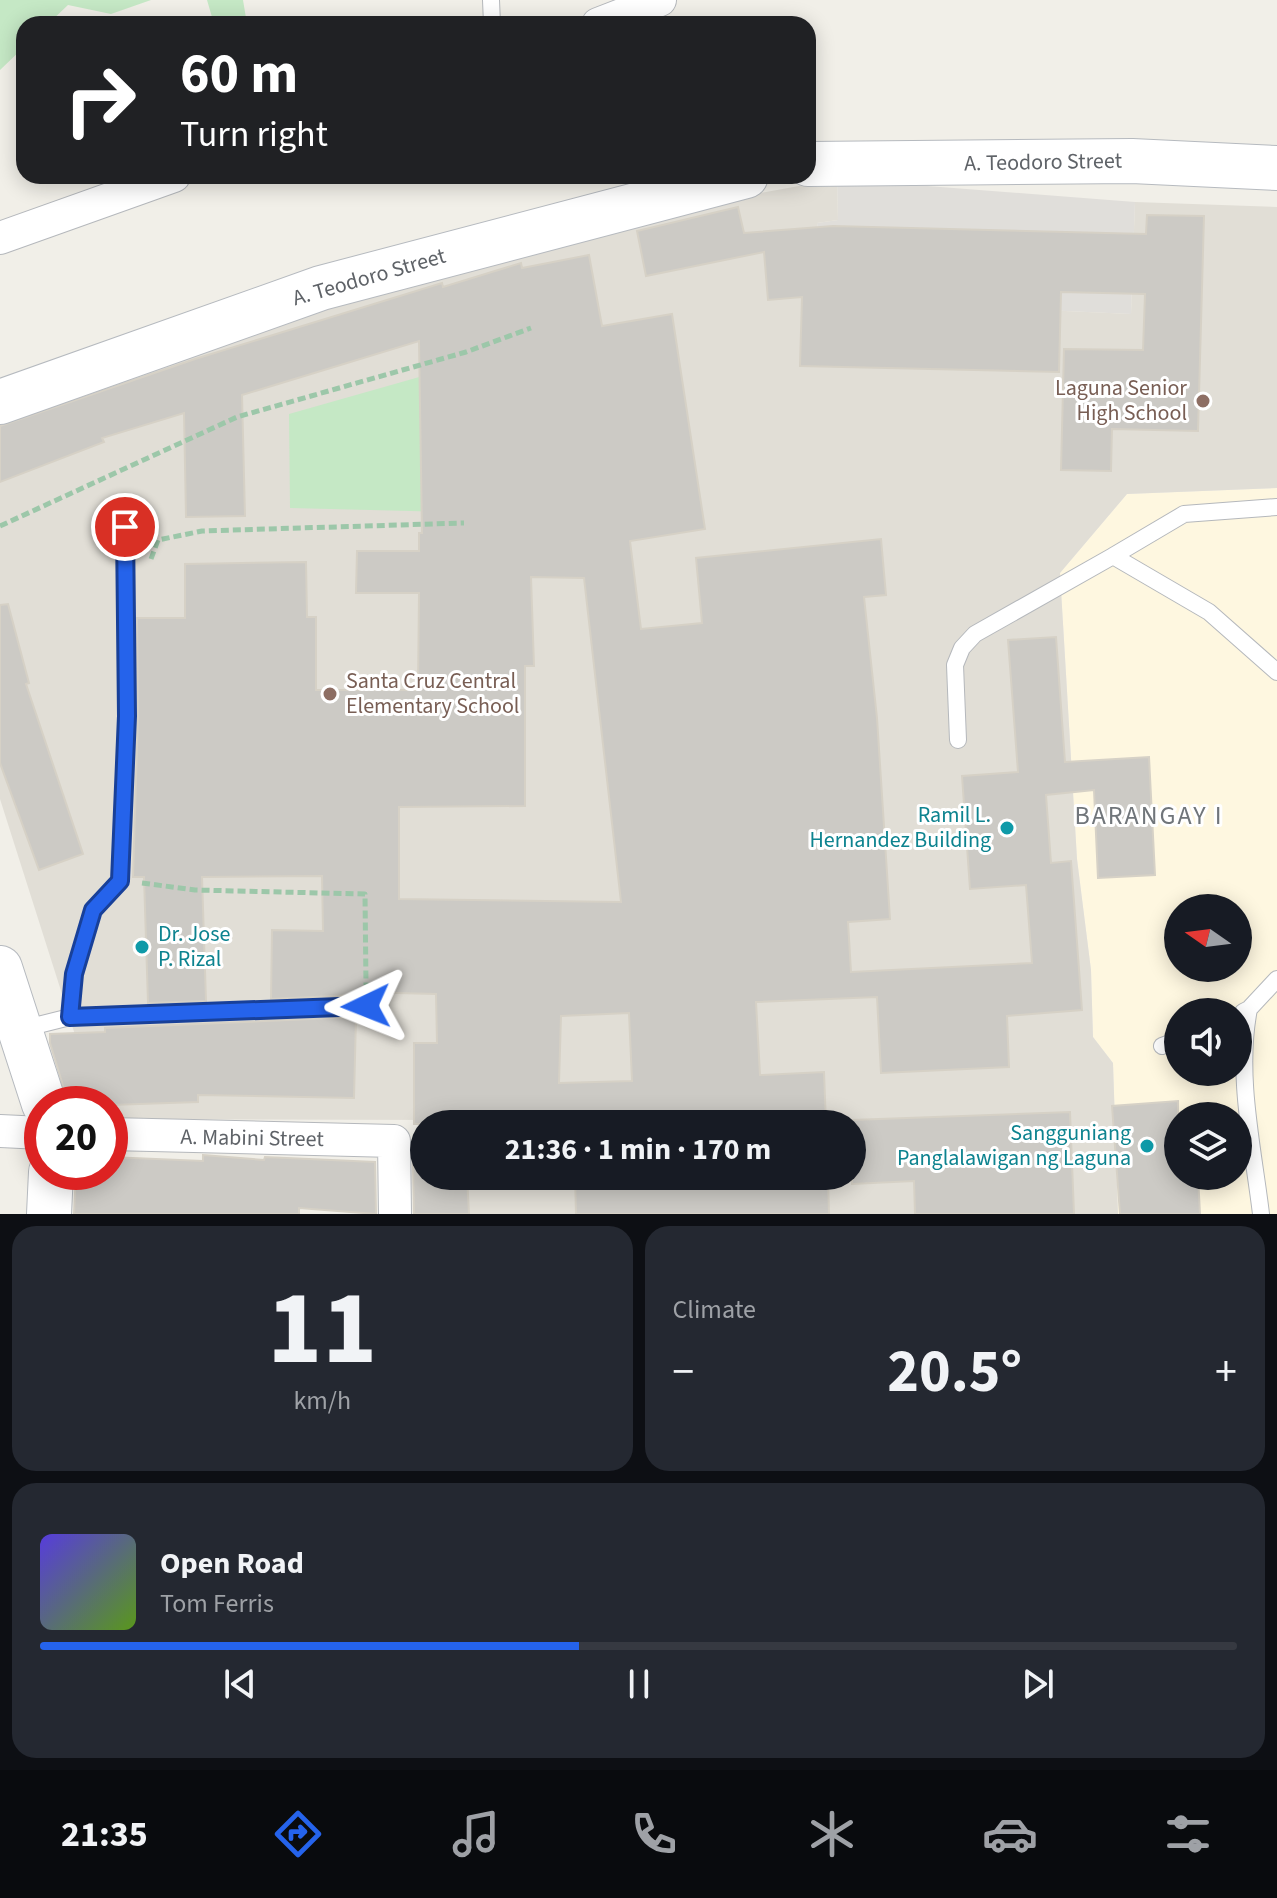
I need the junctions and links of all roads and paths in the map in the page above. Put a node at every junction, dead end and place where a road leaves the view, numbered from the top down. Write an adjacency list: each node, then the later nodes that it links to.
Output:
1 (660, 0): 2 (street)
2 (619, 16)
3 (816, 164): 4 (street, A. Teodoro Street)
4 (1277, 168)
5 (152, 184): 7 (street)
6 (716, 184): 9 (street, A. Teodoro Street)
7 (0, 238)
8 (531, 328): 12 (path)
9 (0, 402)
10 (1277, 507): 14 (lane)
11 (464, 523): 15 (path)
12 (0, 526)
13 (125, 527): 18 (lane)
14 (1113, 556): 16 (lane); 17 (lane)
15 (147, 569)
16 (1277, 672)
17 (958, 740)
18 (120, 881): 22 (path); 23 (lane)
19 (0, 968): 24 (street)
20 (1277, 979): 21 (lane)
21 (1252, 1004)
22 (366, 1006): 23 (lane)
23 (70, 1017): 24 (lane)
24 (22, 1035): 25 (street)
25 (38, 1086)
26 (1246, 1086): 33 (lane)
27 (0, 1131): 28 (street)
28 (24, 1132)
29 (128, 1134): 32 (street, A. Mabini Street)
30 (50, 1190): 31 (street)
31 (49, 1214)
32 (395, 1214)
33 (1261, 1214)

